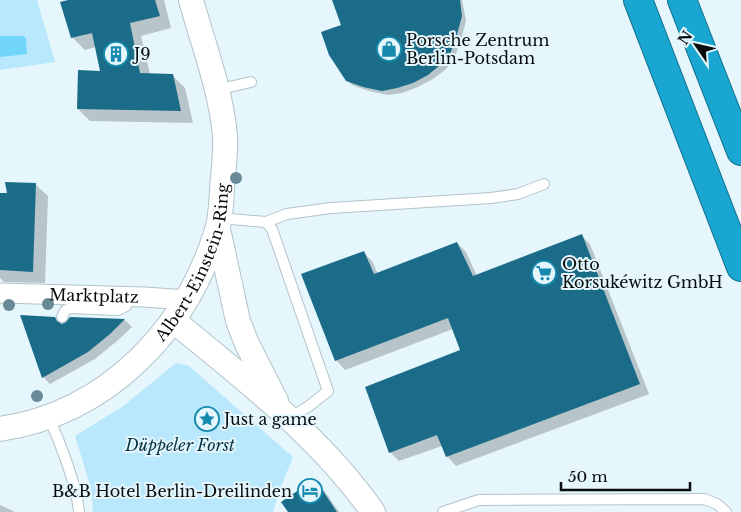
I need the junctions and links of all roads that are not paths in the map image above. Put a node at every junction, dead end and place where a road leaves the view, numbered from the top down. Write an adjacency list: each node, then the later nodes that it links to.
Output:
1 (191, 0): 5 (street, Albert-Einstein-Ring)
2 (638, 0): 10 (highway)
3 (682, 0): 6 (highway)
4 (251, 82): 5 (lane)
5 (216, 90): 9 (street, Albert-Einstein-Ring)
6 (741, 151)
7 (544, 184): 8 (lane)
8 (266, 222): 9 (lane); 16 (lane)
9 (219, 224): 13 (street, Albert-Einstein-Ring); 16 (street)
10 (741, 267)
11 (0, 293): 12 (street, Marktplatz)
12 (130, 297): 13 (street, Marktplatz); 14 (lane)
13 (187, 300): 15 (street, Albert-Einstein-Ring)
14 (62, 317)
15 (174, 321): 16 (street); 17 (street, Albert-Einstein-Ring)
16 (285, 415): 20 (street)
17 (49, 418): 18 (street, Albert-Einstein-Ring); 19 (lane)
18 (0, 429)
19 (79, 512)
20 (373, 512)
21 (443, 512): 22 (lane)
22 (726, 512)

